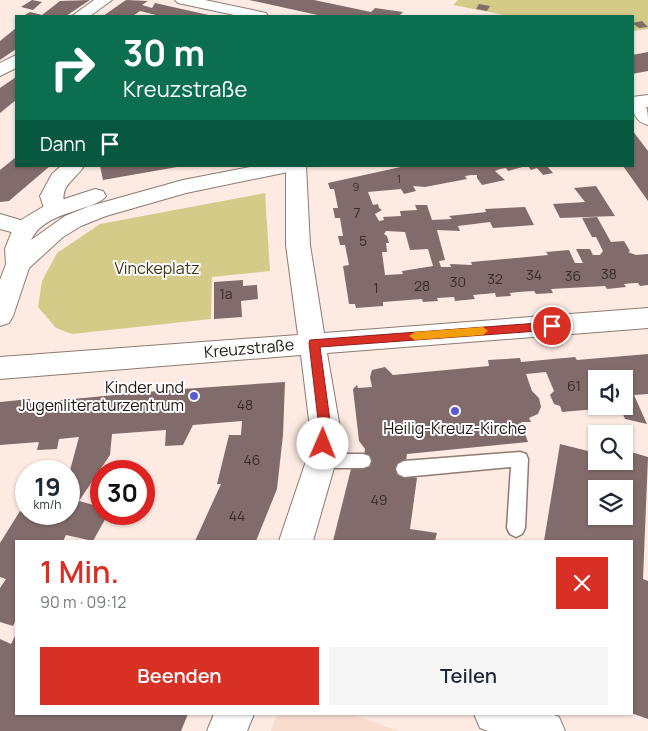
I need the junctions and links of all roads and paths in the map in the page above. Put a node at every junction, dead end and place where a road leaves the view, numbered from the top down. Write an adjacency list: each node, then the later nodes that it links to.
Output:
1 (104, 0): 3 (street)
2 (183, 0): 4 (street)
3 (82, 15)
4 (250, 15)
5 (15, 61): 6 (street)
6 (0, 71)
7 (639, 102): 8 (street)
8 (648, 119)
9 (73, 167): 13 (street)
10 (283, 167): 12 (street)
11 (296, 167): 19 (street)
12 (184, 187): 13 (street); 16 (street)
13 (54, 209): 15 (street)
14 (0, 221): 15 (street)
15 (26, 229): 16 (street)
16 (18, 264): 17 (street)
17 (0, 316)
18 (648, 318): 19 (street, Kreuzstraße)
19 (314, 343): 20 (street, Kreuzstraße); 21 (street)
20 (0, 368)
21 (321, 461): 22 (lane); 25 (street)
22 (363, 461)
23 (404, 470): 24 (lane)
24 (516, 528)
25 (296, 540)
26 (234, 715): 28 (street)
27 (497, 715): 29 (street)
28 (227, 731)
29 (545, 731)

